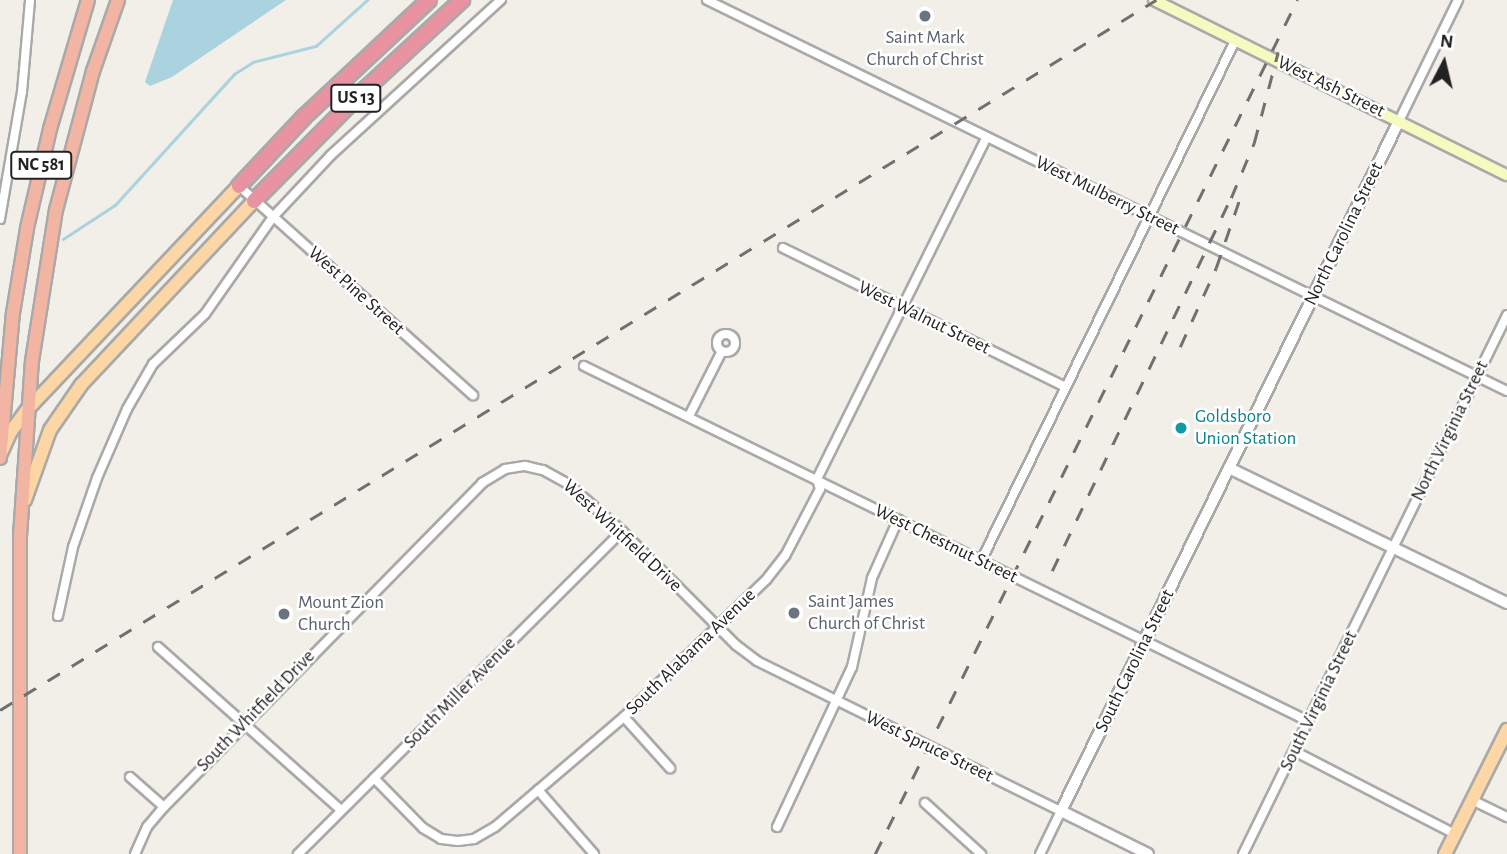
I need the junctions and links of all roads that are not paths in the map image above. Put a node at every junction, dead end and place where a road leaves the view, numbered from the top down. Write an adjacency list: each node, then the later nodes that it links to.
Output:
1 (30, 0): 18 (street)
2 (88, 0): 31 (highway, NC 581)
3 (118, 0): 29 (highway, NC 581)
4 (429, 0): 14 (highway, US 13)
5 (462, 0): 15 (highway, US 13)
6 (500, 0): 17 (street)
7 (707, 0): 12 (street, West Mulberry Street)
8 (1154, 0): 10 (main road, West Ash Street)
9 (1458, 0): 11 (street, North Carolina Street)
10 (1235, 41): 11 (main road, West Ash Street); 16 (street)
11 (1399, 121): 13 (main road, West Ash Street); 20 (street, North Carolina Street)
12 (986, 138): 16 (street, West Mulberry Street); 21 (street, South Alabama Avenue)
13 (1507, 175)
14 (239, 186): 15 (street, West Pine Street); 29 (main road, US 13)
15 (254, 201): 17 (street, West Pine Street); 35 (main road, US 13)
16 (1151, 216): 20 (street, West Mulberry Street); 26 (street)
17 (273, 217): 28 (street, West Pine Street); 41 (street)
18 (0, 219)
19 (783, 248): 21 (street, West Walnut Street)
20 (1313, 297): 25 (street, West Mulberry Street); 33 (street, North Carolina Street)
21 (901, 307): 26 (street, West Walnut Street); 34 (street, South Alabama Avenue)
22 (1507, 316): 25 (street, North Virginia Street)
23 (722, 351): 30 (street)
24 (584, 366): 30 (street, West Chestnut Street)
25 (1477, 376): 27 (street, West Mulberry Street); 38 (street, North Virginia Street)
26 (1065, 387): 39 (street)
27 (1507, 391)
28 (473, 395)
29 (27, 410): 31 (main road, US 13); 35 (highway, NC 581)
30 (689, 416): 34 (street, West Chestnut Street)
31 (0, 460)
32 (514, 467): 37 (street, West Whitfield Drive); 48 (street, South Whitfield Drive)
33 (1230, 468): 38 (street); 43 (street, South Carolina Street)
34 (817, 479): 36 (street, West Chestnut Street); 42 (street, South Alabama Avenue)
35 (20, 517): 63 (highway, US 13)
36 (898, 520): 39 (street, West Chestnut Street); 45 (street)
37 (622, 531): 42 (street, West Whitfield Drive); 53 (street, South Miller Avenue)
38 (1393, 547): 40 (street); 47 (street, South Virginia Street)
39 (981, 561): 43 (street, West Chestnut Street)
40 (1507, 603)
41 (58, 616)
42 (718, 628): 45 (street, West Spruce Street); 46 (street, South Alabama Avenue)
43 (1145, 639): 47 (street, West Chestnut Street); 59 (street, South Carolina Street)
44 (158, 647): 48 (street)
45 (837, 701): 59 (street, West Spruce Street); 61 (street)
46 (624, 717): 51 (street); 54 (street, South Alabama Avenue)
47 (1308, 721): 50 (street, South Virginia Street)
48 (243, 723): 57 (street, South Whitfield Drive); 58 (street)
49 (1507, 730): 55 (main road)
50 (1294, 751): 62 (street); 70 (street, South Virginia Street)
51 (670, 768)
52 (130, 777): 57 (street)
53 (374, 778): 54 (street, South Alabama Avenue); 58 (street, South Miller Avenue)
54 (538, 790): 66 (street)
55 (1472, 800): 60 (street); 62 (main road)
56 (925, 803): 67 (street)
57 (164, 807): 64 (street, South Whitfield Drive)
58 (341, 810): 65 (street, South Miller Avenue)
59 (1061, 811): 68 (street, South Carolina Street); 69 (street, West Spruce Street)
60 (1507, 817)
61 (777, 827)
62 (1455, 834): 71 (main road)
63 (20, 854)
64 (135, 854)
65 (298, 854)
66 (594, 854)
67 (981, 854)
68 (1040, 854)
69 (1149, 854)
70 (1244, 854)
71 (1445, 854)

